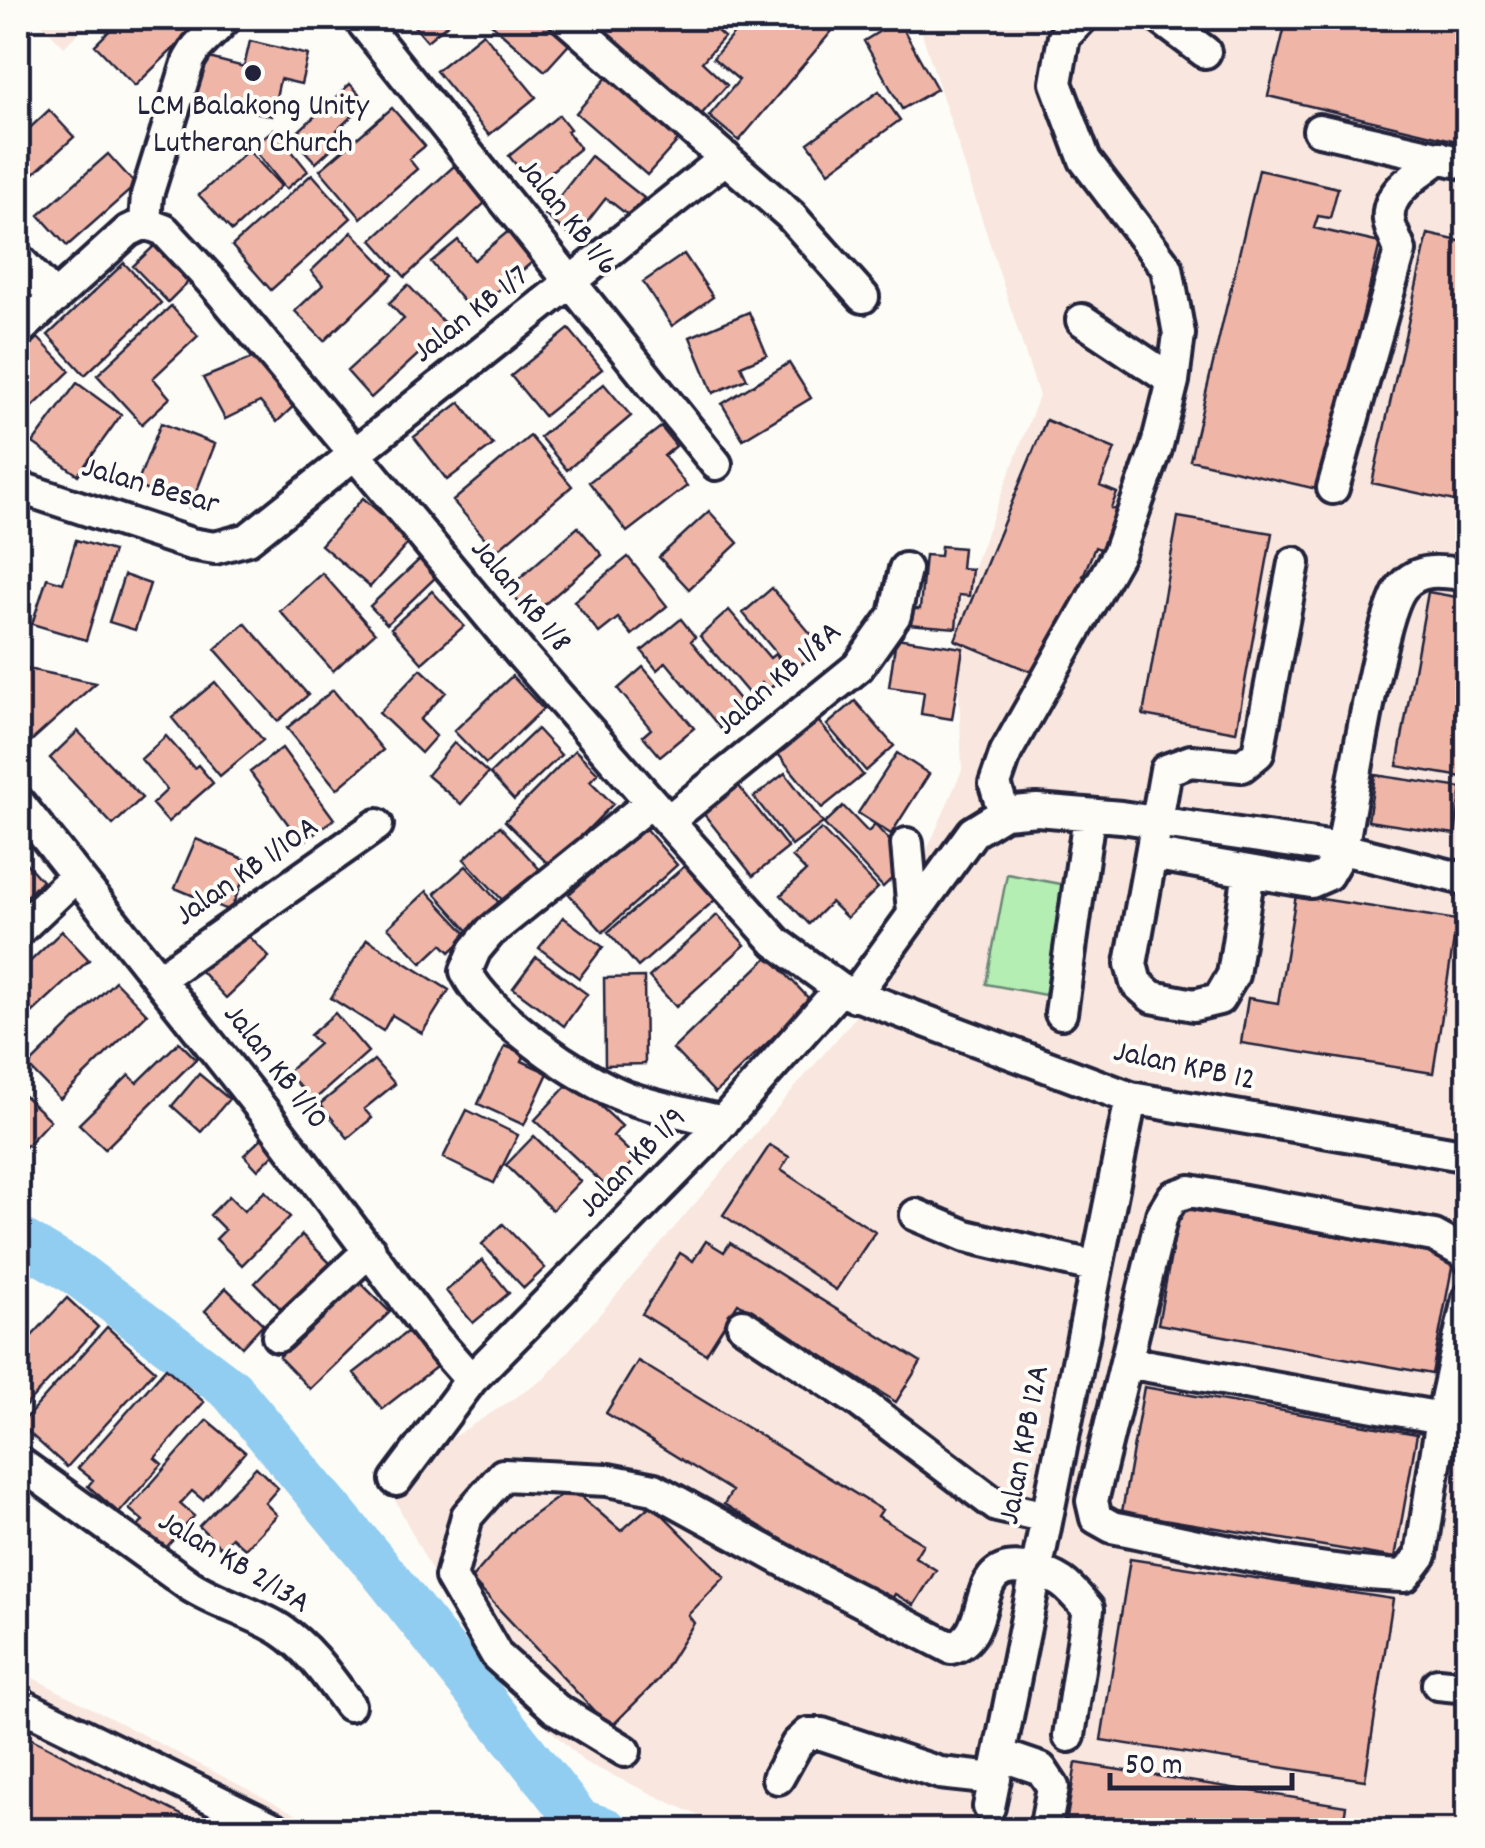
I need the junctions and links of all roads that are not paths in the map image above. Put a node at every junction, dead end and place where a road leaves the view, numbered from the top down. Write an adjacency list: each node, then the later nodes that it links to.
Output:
1 (226, 18): 10 (street)
2 (359, 18): 12 (street, Jalan KB 1/6)
3 (565, 18): 8 (street)
4 (1082, 18): 17 (street)
5 (1160, 18): 6 (street)
6 (1205, 52)
7 (1319, 130): 9 (street)
8 (726, 158): 12 (street, Jalan KB 1/7); 13 (street)
9 (1454, 160): 21 (street)
10 (155, 227): 14 (street); 18 (street, Jalan KB 1/8)
11 (18, 259): 14 (street)
12 (572, 282): 18 (street, Jalan KB 1/7); 19 (street, Jalan KB 1/6)
13 (863, 296)
14 (56, 298): 16 (street)
15 (1082, 320): 17 (street)
16 (18, 332)
17 (1173, 381): 27 (street)
18 (353, 452): 20 (street, Jalan Besar); 26 (street, Jalan KB 1/8)
19 (716, 464)
20 (18, 487)
21 (1333, 488)
22 (1294, 564): 29 (street)
23 (905, 569): 26 (street, Jalan KB 1/8A)
24 (1468, 575): 32 (street)
25 (18, 802): 35 (street, Jalan KB 1/10)
26 (659, 811): 40 (street, Jalan KB 1/8); 43 (street, Jalan KB 1/8A)
27 (1004, 814): 28 (street); 37 (street, Jalan KB 1/9)
28 (1088, 816): 29 (street); 41 (street)
29 (1156, 822): 32 (street); 33 (street)
30 (377, 825): 39 (street, Jalan KB 1/10A)
31 (907, 844): 37 (street)
32 (1342, 850): 34 (street); 36 (street)
33 (1151, 854): 34 (street); 34 (street)
34 (1249, 872)
35 (76, 876): 38 (street); 39 (street, Jalan KB 1/10)
36 (1468, 880)
37 (913, 912): 40 (street, Jalan KB 1/9)
38 (18, 931)
39 (160, 978): 46 (street, Jalan KB 1/10)
40 (847, 992): 42 (street, Jalan KPB 12); 43 (street, Jalan KB 1/9)
41 (1061, 1013)
42 (1131, 1098): 44 (street, Jalan KPB 12); 48 (street, Jalan KPB 12A)
43 (723, 1122): 55 (street, Jalan KB 1/9)
44 (1468, 1156)
45 (916, 1215): 48 (street)
46 (370, 1250): 53 (street); 55 (street, Jalan KB 1/10)
47 (1468, 1258): 51 (street)
48 (1097, 1267): 49 (street, Jalan KPB 12A)
49 (1091, 1299): 51 (street); 59 (street, Jalan KPB 12A)
50 (1468, 1299): 56 (street)
51 (1138, 1309): 54 (street)
52 (743, 1325): 59 (street)
53 (278, 1336)
54 (1126, 1362): 56 (street); 56 (street)
55 (472, 1380): 58 (street, Jalan KB 1/9)
56 (1442, 1418)
57 (18, 1462): 62 (street, Jalan KB 2/13A)
58 (396, 1480)
59 (1047, 1517): 60 (street, Jalan KPB 12A)
60 (1036, 1571): 63 (street); 64 (street); 66 (street, Jalan KPB 12A)
61 (18, 1703): 67 (street)
62 (348, 1705)
63 (1069, 1736)
64 (624, 1751)
65 (778, 1778): 66 (street)
66 (994, 1780): 68 (street)
67 (277, 1830)
68 (1045, 1830)

